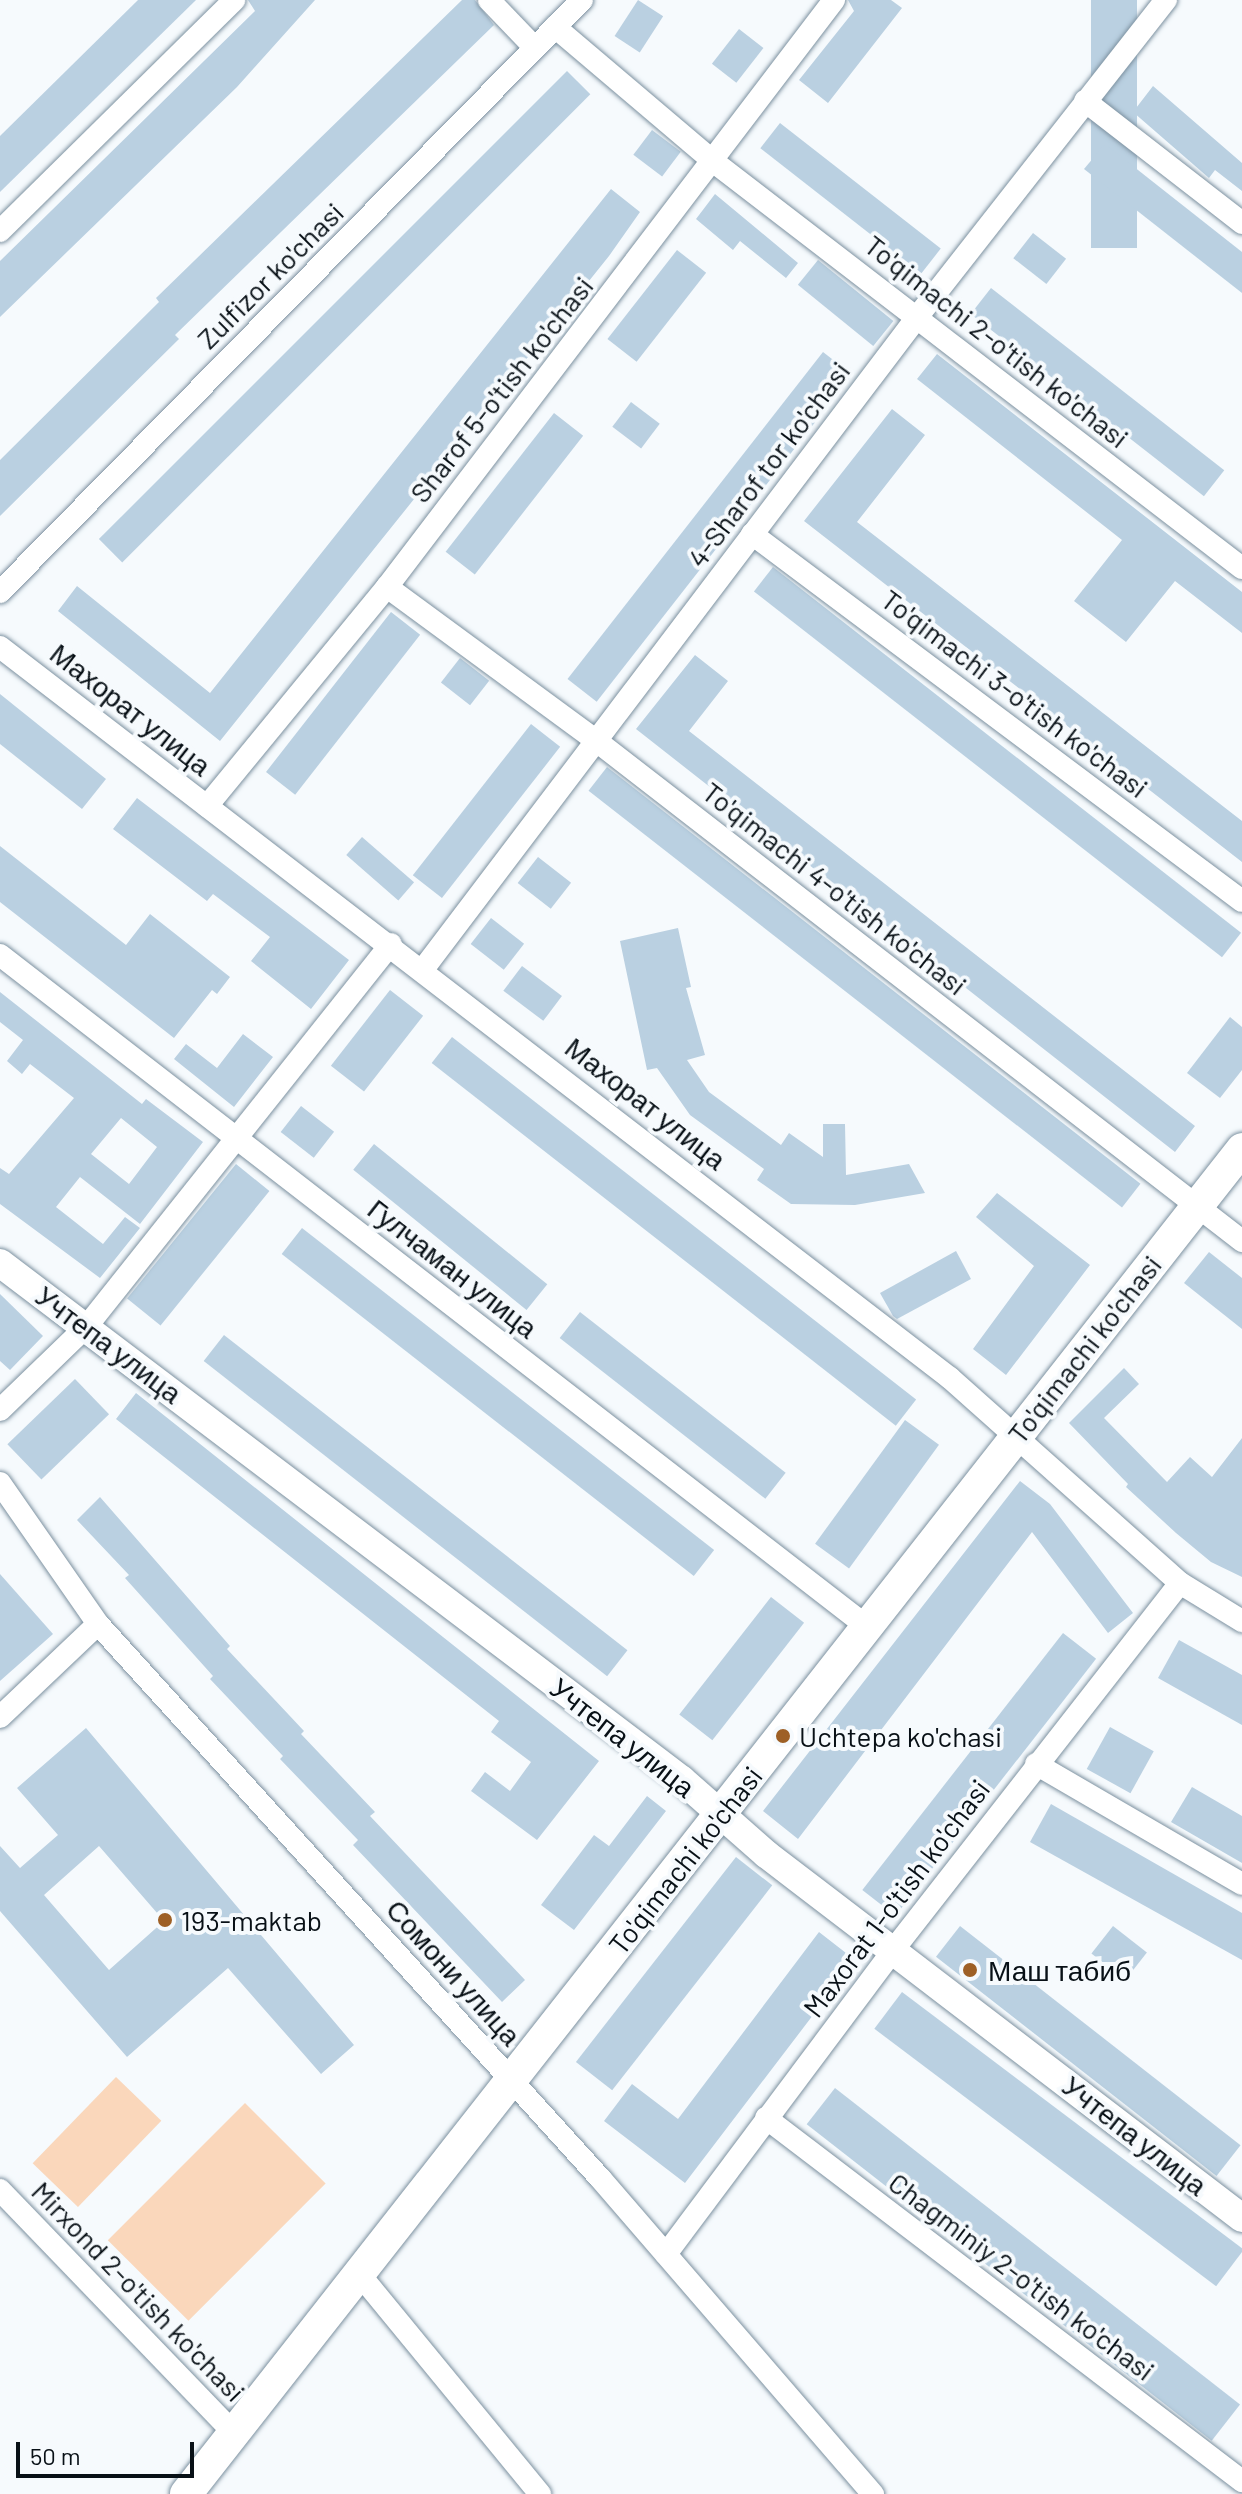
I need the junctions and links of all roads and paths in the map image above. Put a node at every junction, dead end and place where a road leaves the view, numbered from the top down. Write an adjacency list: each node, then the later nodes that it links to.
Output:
1 (234, 0): 11 (street)
2 (489, 0): 7 (street)
3 (582, 0): 6 (street, Zulfizor ko'chasi)
4 (834, 0): 9 (street, Sharof 5-o'tish ko'chasi)
5 (1166, 0): 8 (street, 4-Sharof tor ko'chasi)
6 (555, 27): 7 (street, Zulfizor ko'chasi); 9 (street, To'qimachi 2-o'tish ko'chasi)
7 (535, 48): 16 (street, Zulfizor ko'chasi)
8 (1085, 101): 10 (street); 12 (street, 4-Sharof tor ko'chasi)
9 (714, 162): 12 (street, To'qimachi 2-o'tish ko'chasi); 15 (street, Sharof 5-o'tish ko'chasi)
10 (1242, 223)
11 (0, 231)
12 (918, 316): 13 (street, 4-Sharof tor ko'chasi); 14 (street, To'qimachi 2-o'tish ko'chasi)
13 (752, 534): 18 (street, 4-Sharof tor ko'chasi); 20 (street, To'qimachi 3-o'tish ko'chasi)
14 (1242, 568)
15 (387, 587): 18 (street, To'qimachi 4-o'tish ko'chasi); 19 (street, Sharof 5-o'tish ko'chasi)
16 (0, 592)
17 (0, 647): 19 (street, Махорат улица)
18 (594, 739): 23 (street, 4-Sharof tor ko'chasi); 26 (street, To'qimachi 4-o'tish ko'chasi)
19 (207, 806): 21 (street, Махорат улица)
20 (1242, 901)
21 (391, 944): 23 (street, Махорат улица); 24 (street)
22 (0, 955): 24 (street, Гулчаман улица)
23 (424, 968): 31 (street, Махорат улица)
24 (238, 1140): 29 (street); 36 (street, Гулчаман улица)
25 (1242, 1149): 26 (main road, To'qimachi ko'chasi)
26 (1197, 1207): 27 (street, To'qimachi 4-o'tish ko'chasi); 31 (main road, To'qimachi ko'chasi)
27 (1242, 1241)
28 (0, 1263): 29 (street, Учтепа улица)
29 (87, 1326): 30 (street); 39 (street, Учтепа улица)
30 (0, 1410)
31 (1014, 1436): 33 (street, Махорат улица); 36 (main road, To'qimachi ko'chasi)
32 (0, 1483): 35 (street, Сомони улица)
33 (1180, 1583): 34 (street, Махорат улица); 38 (street, Maxorat 1-o'tish ko'chasi)
34 (1242, 1621)
35 (98, 1624): 37 (street); 42 (street, Сомони улица)
36 (869, 1628): 39 (main road, To'qimachi ko'chasi)
37 (0, 1717)
38 (1036, 1764): 40 (street); 41 (street, Maxorat 1-o'tish ko'chasi)
39 (721, 1814): 41 (street, Учтепа улица); 42 (main road, To'qimachi ko'chasi)
40 (1242, 1884)
41 (894, 1949): 43 (street, Maxorat 1-o'tish ko'chasi); 45 (street, Учтепа улица)
42 (513, 2082): 46 (street, Сомони улица); 47 (main road, To'qimachi ko'chasi)
43 (766, 2118): 46 (street, Maxorat 1-o'tish ko'chasi); 49 (street, Chagminiy 2-o'tish ko'chasi)
44 (0, 2190): 48 (street, Mirxond 2-o'tish ko'chasi)
45 (1242, 2218)
46 (666, 2254): 52 (street, Сомони улица)
47 (361, 2276): 48 (main road, To'qimachi ko'chasi); 51 (street)
48 (235, 2434): 50 (main road, To'qimachi ko'chasi)
49 (1242, 2481)
50 (186, 2494)
51 (540, 2494)
52 (873, 2494)

